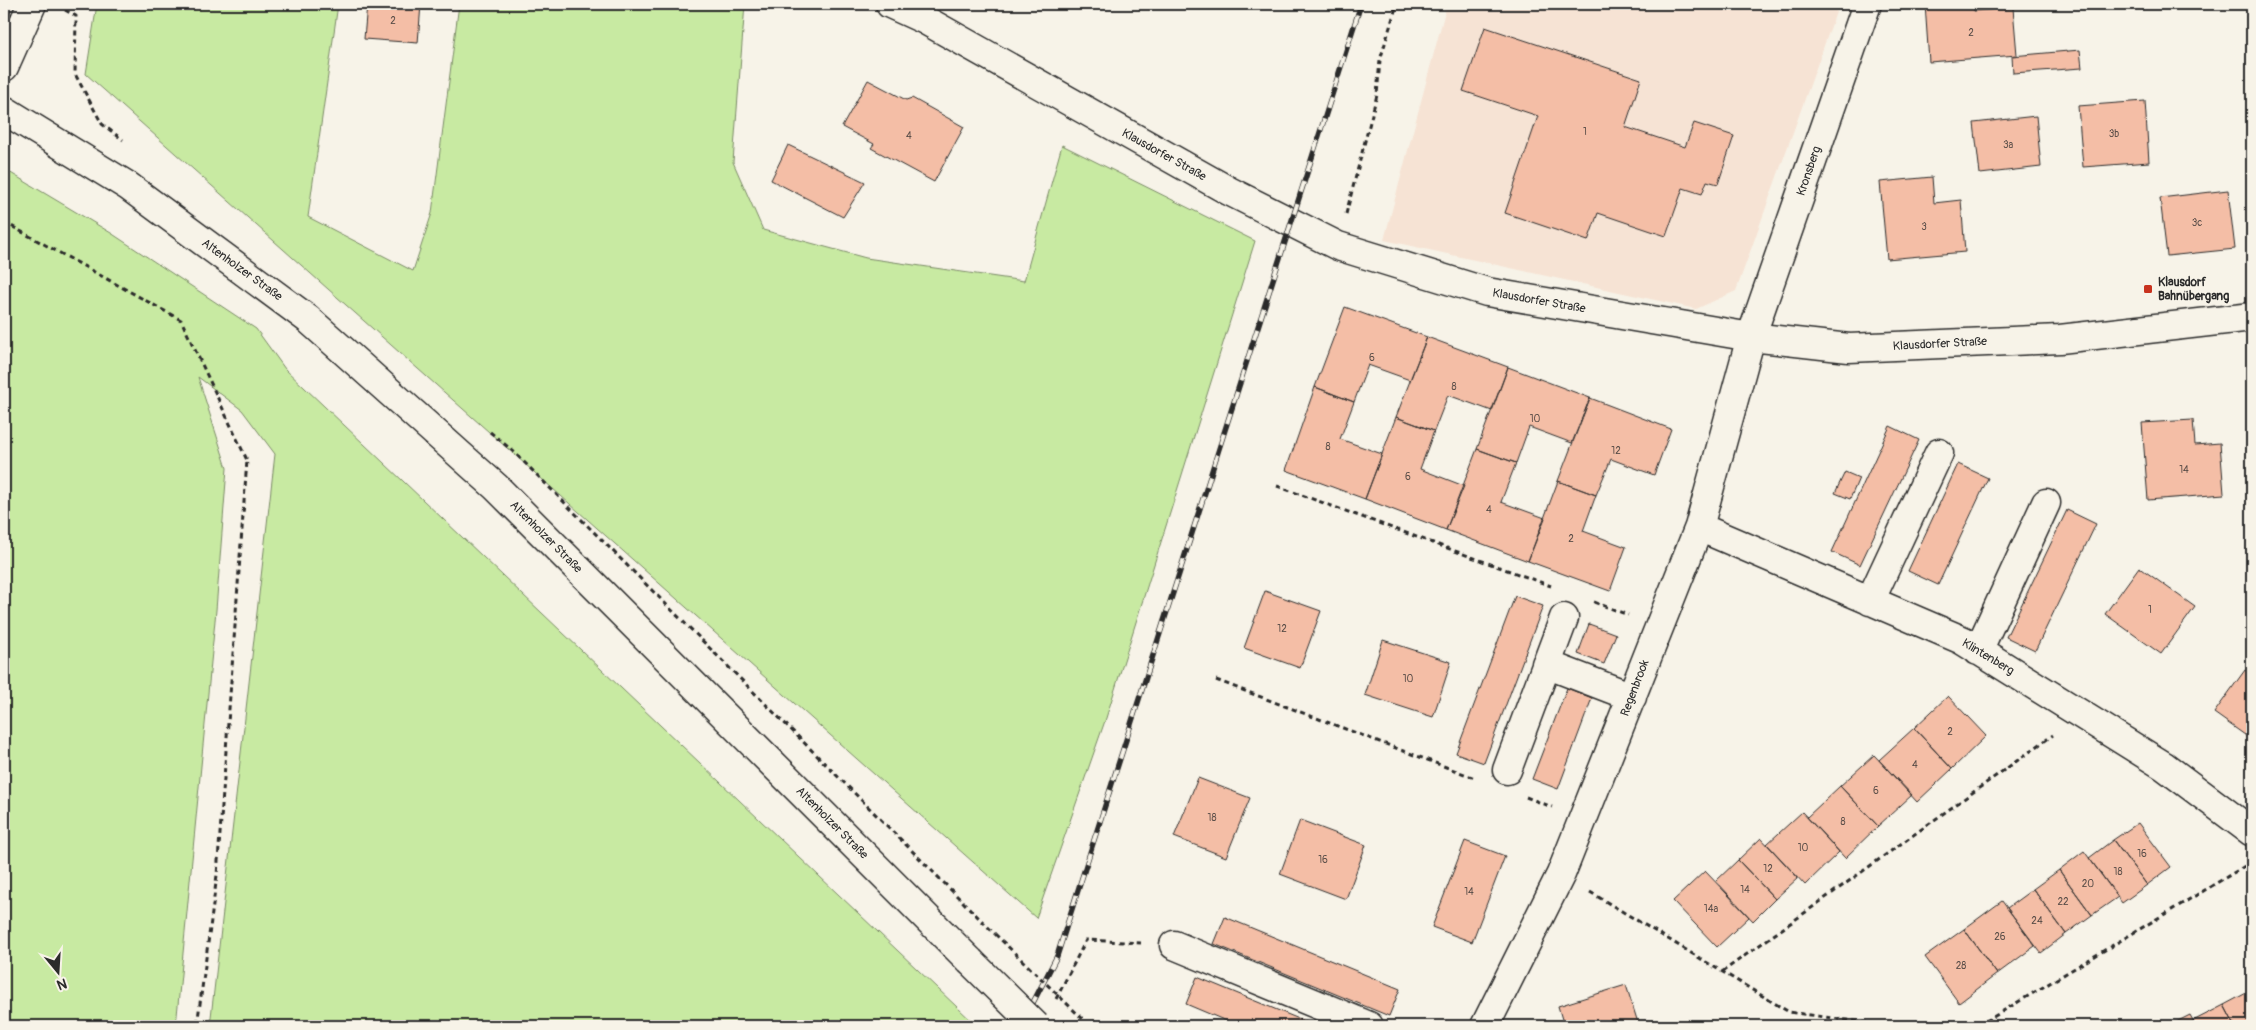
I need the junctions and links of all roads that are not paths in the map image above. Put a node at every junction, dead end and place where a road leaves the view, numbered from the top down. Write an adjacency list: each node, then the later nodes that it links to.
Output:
1 (32, 4): 4 (street)
2 (890, 4): 7 (street, Klausdorfer Straße)
3 (1867, 4): 7 (street, Kronsberg)
4 (4, 67)
5 (4, 110): 19 (street, Altenholzer Straße, bridge)
6 (2252, 317): 7 (street, Klausdorfer Straße)
7 (1751, 337): 10 (street, Regenbrook)
8 (1939, 453): 11 (street)
9 (2046, 503): 13 (street)
10 (1698, 527): 11 (street, Klintenberg); 15 (street, Regenbrook)
11 (1870, 600): 13 (street, Klintenberg)
12 (1564, 618): 14 (street)
13 (1978, 650): 17 (street, Klintenberg)
14 (1546, 664): 15 (street); 16 (street)
15 (1632, 697): 21 (street, Regenbrook)
16 (1507, 770)
17 (2252, 832)
18 (1174, 945): 20 (street)
19 (1036, 1026)
20 (1369, 1026)
21 (1485, 1026)

